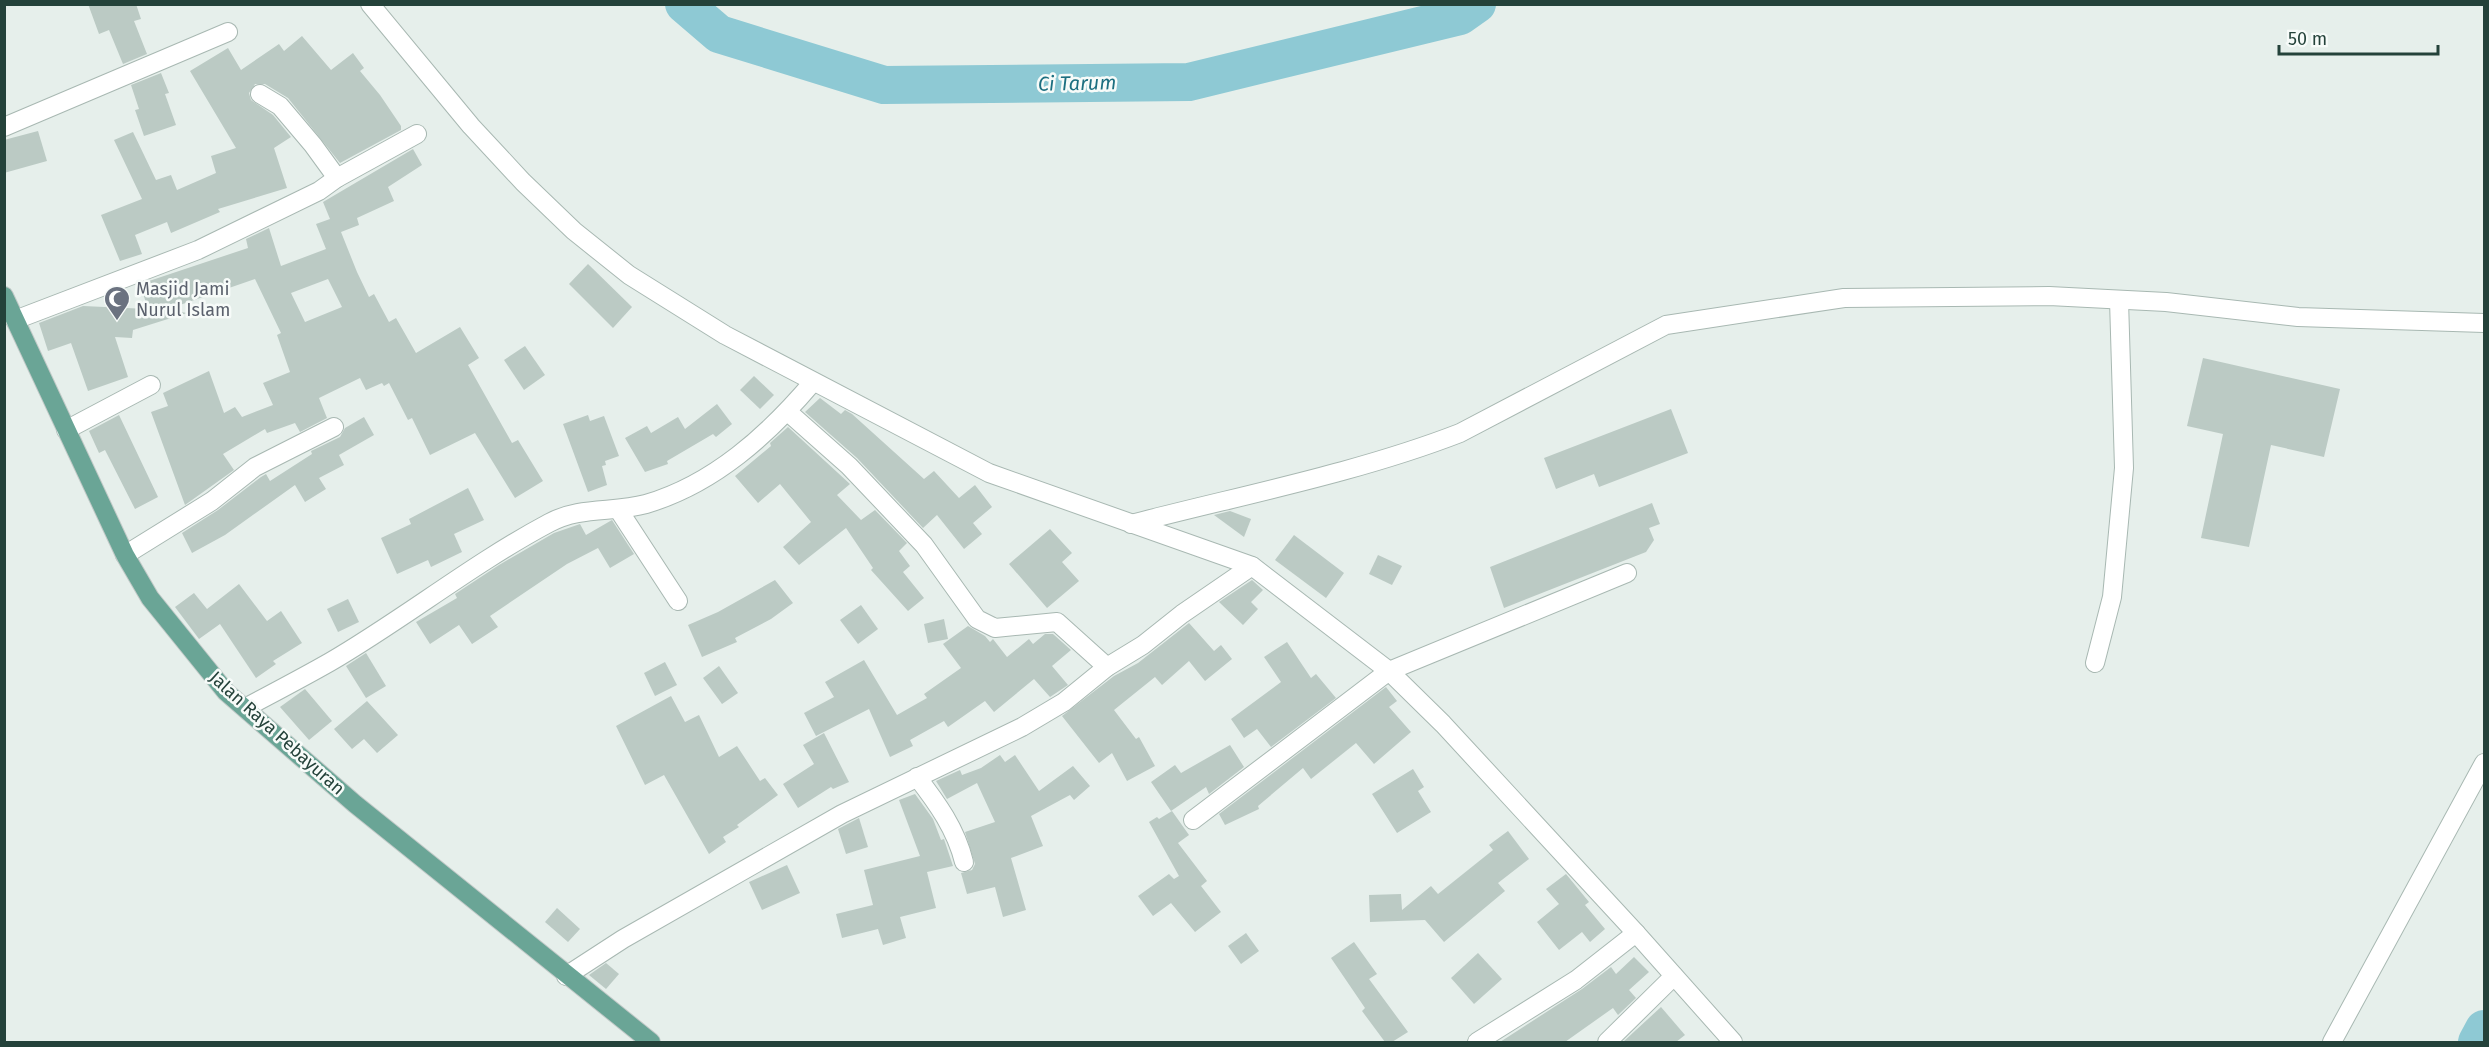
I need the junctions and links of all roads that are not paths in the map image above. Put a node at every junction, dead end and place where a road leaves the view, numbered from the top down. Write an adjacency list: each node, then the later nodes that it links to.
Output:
1 (370, 4): 11 (street)
2 (228, 32): 4 (street)
3 (260, 94): 6 (street)
4 (4, 127)
5 (417, 134): 6 (street)
6 (337, 178): 9 (street)
7 (4, 296): 9 (main road, Jalan Raya Pebayuran)
8 (2119, 300): 10 (street); 17 (street); 22 (street)
9 (15, 320): 15 (main road, Jalan Raya Pebayuran)
10 (2484, 323)
11 (813, 382): 13 (street); 17 (street)
12 (151, 385): 15 (street)
13 (788, 412): 16 (street); 23 (street)
14 (334, 427): 18 (street)
15 (66, 430): 18 (main road, Jalan Raya Pebayuran)
16 (618, 509): 21 (street); 25 (street)
17 (1131, 524): 19 (street)
18 (125, 555): 25 (main road, Jalan Raya Pebayuran)
19 (1252, 566): 23 (street); 24 (street)
20 (1628, 573): 24 (street)
21 (678, 601)
22 (2095, 663)
23 (1107, 667): 27 (street)
24 (1389, 671): 28 (street); 30 (street)
25 (245, 708): 32 (main road, Jalan Raya Pebayuran)
26 (2484, 763): 37 (street)
27 (917, 777): 29 (street); 32 (street)
28 (1193, 820)
29 (964, 862)
30 (1636, 933): 31 (street); 34 (street)
31 (1674, 975): 35 (street); 36 (street)
32 (566, 976): 33 (main road, Jalan Raya Pebayuran)
33 (651, 1042)
34 (1478, 1042)
35 (1607, 1042)
36 (1733, 1042)
37 (2332, 1042)

